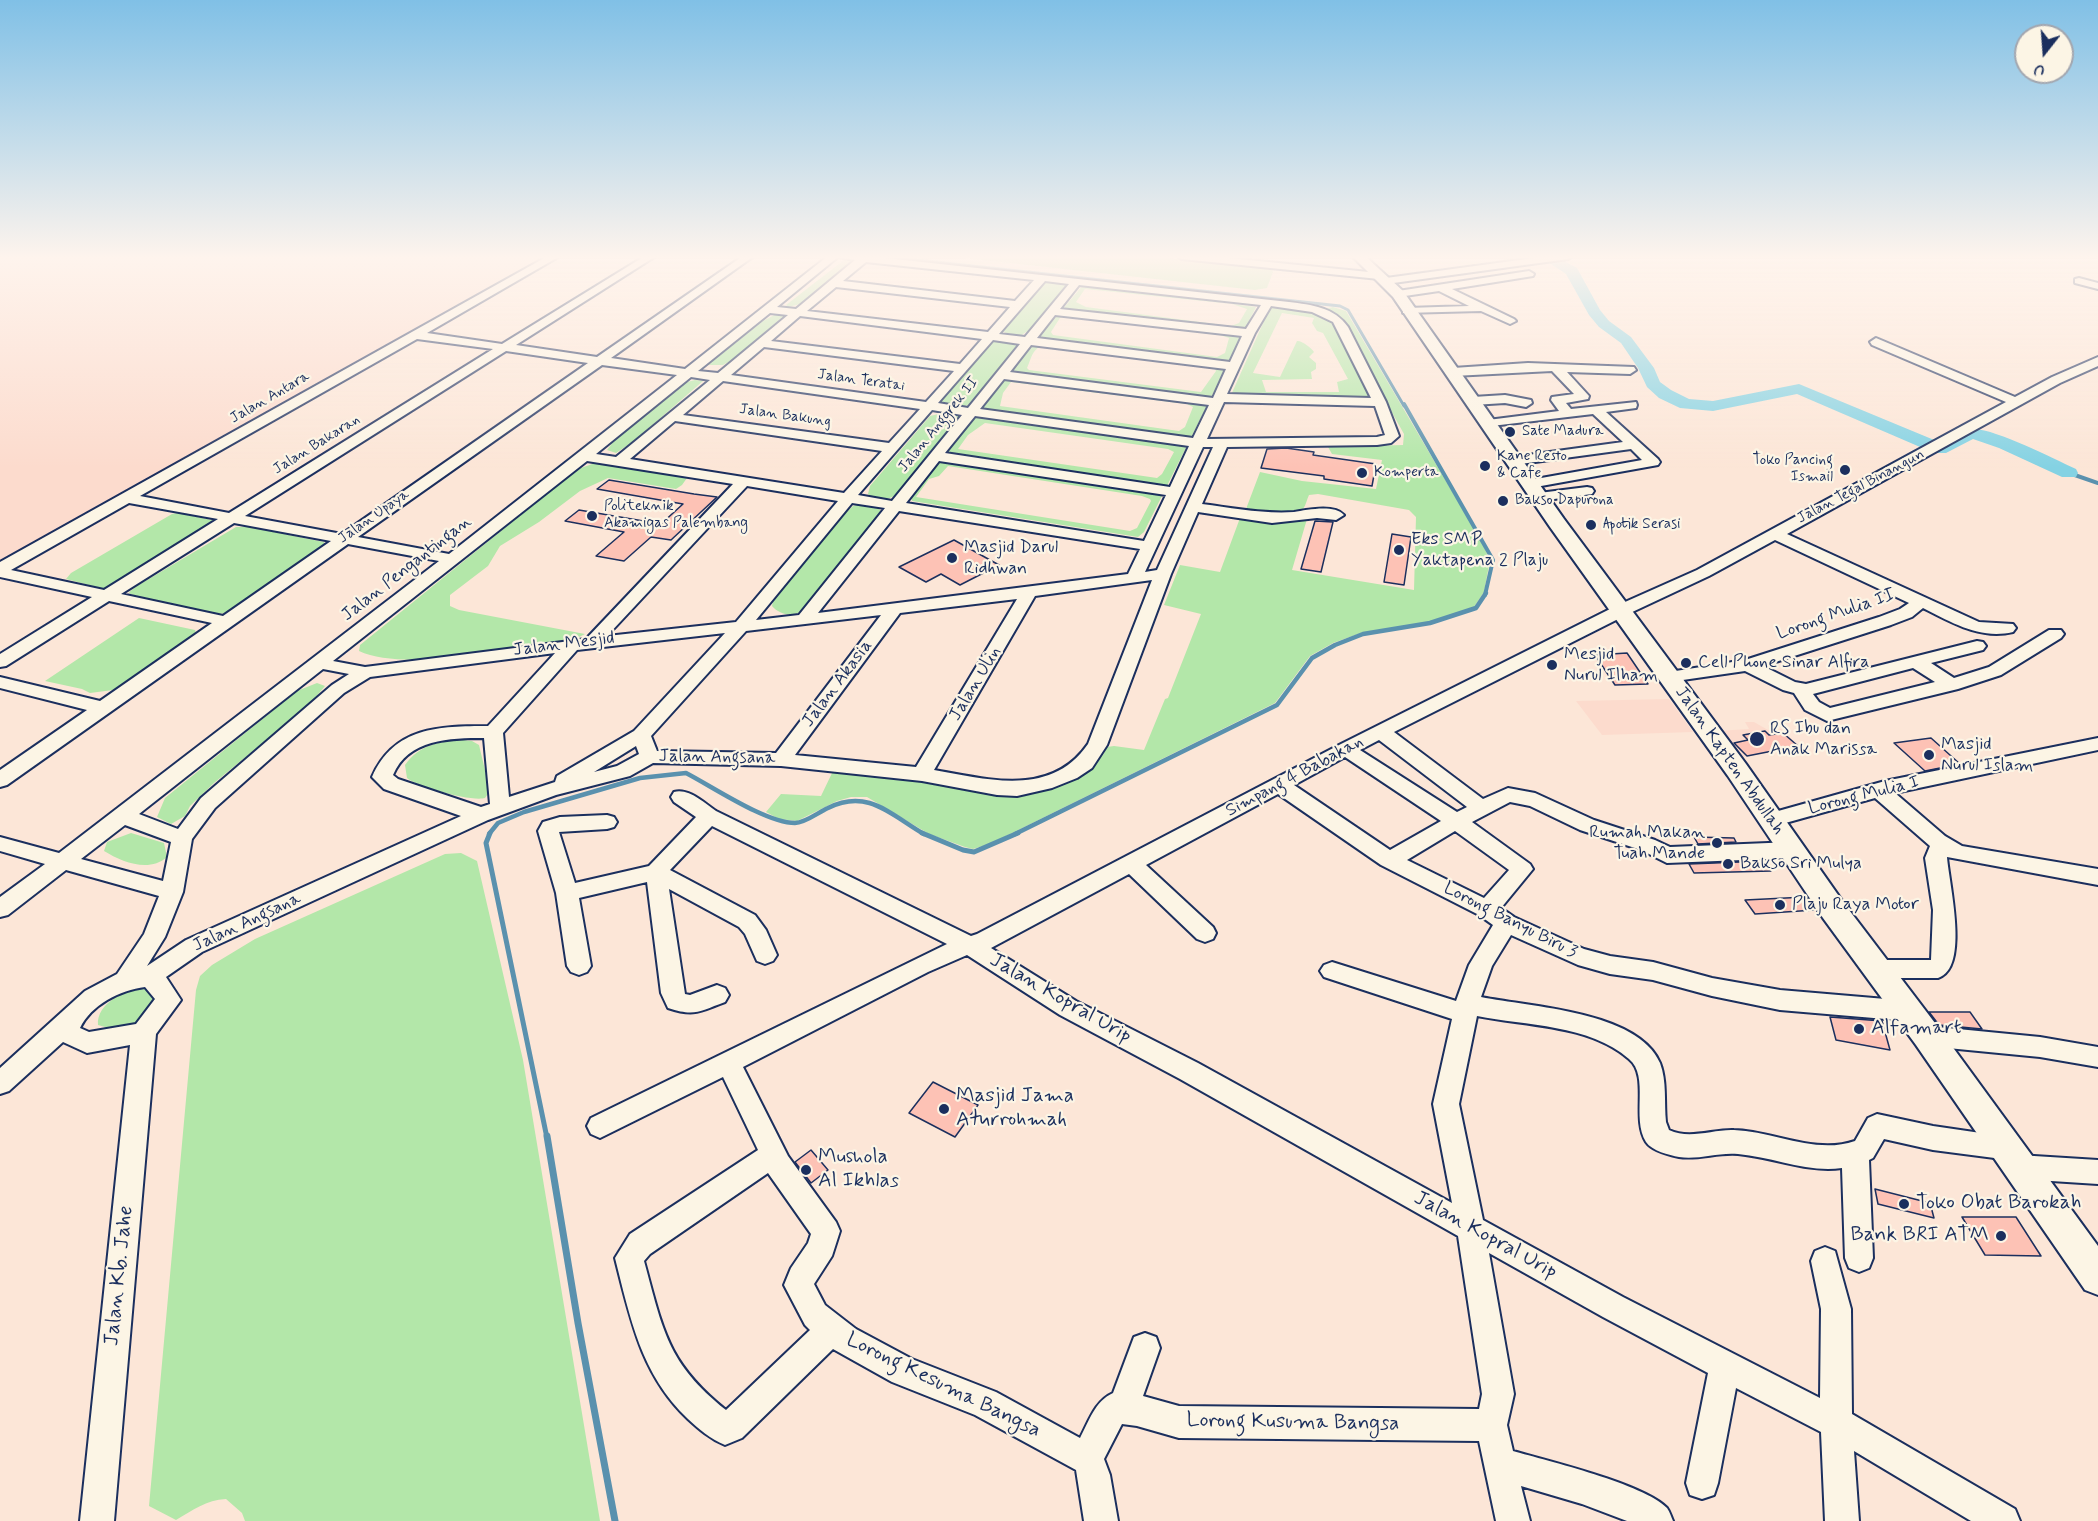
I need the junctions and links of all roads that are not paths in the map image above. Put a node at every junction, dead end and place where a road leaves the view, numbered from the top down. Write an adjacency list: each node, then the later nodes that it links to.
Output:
1 (428, 327): 14 (street, Jalan Antara)
2 (536, 327): 19 (street, Jalan Bakaran)
3 (647, 327): 20 (street, Jalan Upaya)
4 (744, 327): 27 (street, Jalan Pengantingan)
5 (781, 327): 18 (street)
6 (910, 327): 15 (street)
7 (999, 327): 15 (street)
8 (1039, 327): 16 (street, Jalan Anggrek II)
9 (1195, 327): 13 (street)
10 (1253, 327): 13 (street)
11 (1342, 327): 32 (street)
12 (1420, 327): 26 (main road, Jalan Kapten Abdullah)
13 (1249, 333): 22 (street)
14 (414, 335): 19 (street, Jalan Teratai); 54 (street, Jalan Antara)
15 (990, 337): 16 (street); 23 (street)
16 (1028, 340): 22 (street); 28 (street, Jalan Anggrek II)
17 (1876, 342): 33 (street)
18 (761, 343): 23 (street); 29 (street)
19 (504, 347): 20 (street, Jalan Teratai); 59 (street, Jalan Bakaran)
20 (598, 361): 27 (street, Jalan Teratai); 61 (street, Jalan Upaya)
21 (2098, 361): 33 (street, Jalan Tegal Binangun)
22 (1233, 366): 30 (street)
23 (962, 368): 36 (street)
24 (1557, 369): 25 (street); 26 (street); 39 (street)
25 (1630, 370)
26 (1454, 372): 31 (main road, Jalan Kapten Abdullah)
27 (685, 373): 29 (street, Jalan Teratai); 46 (street, Jalan Pengantingan)
28 (1002, 375): 30 (street); 38 (street, Jalan Anggrek II)
29 (720, 378): 36 (street, Jalan Teratai); 40 (street)
30 (1218, 400): 32 (street); 42 (street)
31 (1473, 401): 34 (street); 41 (main road, Jalan Kapten Abdullah)
32 (1380, 402): 43 (street, Jalan Teratai)
33 (2016, 402): 60 (street, Jalan Tegal Binangun)
34 (1526, 403)
35 (1631, 405): 37 (street)
36 (929, 406): 38 (street, Jalan Teratai); 45 (street)
37 (1596, 410): 39 (street); 44 (street)
38 (970, 412): 42 (street, Jalan Teratai); 47 (street, Jalan Anggrek II)
39 (1568, 414): 41 (street)
40 (672, 417): 45 (street, Jalan Bakung); 49 (street)
41 (1488, 424): 48 (main road, Jalan Kapten Abdullah)
42 (1196, 443): 43 (street, Jalan Teratai); 53 (street)
43 (1221, 444): 57 (street, Jalan Angsana)
44 (1634, 445): 48 (street); 51 (street)
45 (892, 448): 55 (street)
46 (584, 456): 49 (street); 63 (street, Jalan Pengantingan)
47 (935, 456): 53 (street); 56 (street, Jalan Anggrek II)
48 (1513, 461): 51 (main road, Jalan Kapten Abdullah)
49 (618, 462): 50 (street)
50 (743, 483): 55 (street); 77 (street)
51 (1534, 490): 52 (street); 71 (main road, Jalan Kapten Abdullah)
52 (1587, 491)
53 (1174, 492): 62 (street)
54 (128, 498): 59 (street); 64 (street, Jalan Antara)
55 (848, 498): 56 (street); 74 (street)
56 (897, 506): 62 (street); 72 (street, Jalan Anggrek II)
57 (1195, 507): 58 (street); 65 (street, Jalan Angsana)
58 (1336, 515)
59 (233, 517): 61 (street); 68 (street, Jalan Bakaran)
60 (1775, 534): 69 (street, Lorong Mulia II); 71 (street, Jalan Tegal Binangun)
61 (344, 538): 63 (street); 73 (street, Jalan Upaya)
62 (1149, 546): 66 (street)
63 (451, 560): 81 (street, Jalan Pengantingan)
64 (0, 570): 68 (street)
65 (1163, 574): 66 (street, Jalan Mesjid); 97 (street, Jalan Angsana)
66 (1134, 578): 67 (street, Jalan Mesjid)
67 (1029, 593): 70 (street, Jalan Mesjid); 97 (street, Jalan Ulin)
68 (108, 596): 73 (street); 80 (street, Jalan Bakaran)
69 (1918, 600): 75 (street); 83 (street, Lorong Mulia II)
70 (895, 608): 72 (street, Jalan Mesjid); 96 (street, Jalan Akasia)
71 (1622, 610): 85 (main road, Jalan Kapten Abdullah); 91 (street, Simpang 4 Babakan)
72 (805, 618): 74 (street, Jalan Mesjid)
73 (224, 621): 89 (street, Jalan Upaya)
74 (743, 624): 77 (street, Jalan Mesjid); 92 (street)
75 (2007, 628)
76 (2055, 634): 87 (street)
77 (593, 641): 78 (street, Jalan Mesjid)
78 (573, 644): 84 (street, Jalan Mesjid); 90 (street)
79 (1977, 646): 82 (street)
80 (0, 662)
81 (318, 663): 84 (street); 106 (street, Jalan Pengantingan)
82 (1918, 663): 87 (street); 88 (street)
83 (1748, 665): 85 (street, Lorong Mulia II); 88 (street)
84 (365, 672): 111 (street, Jalan Mesjid)
85 (1670, 677): 108 (main road, Jalan Kapten Abdullah)
86 (0, 682): 89 (street)
87 (1949, 684): 88 (street)
88 (1801, 690)
89 (103, 708): 98 (street, Jalan Upaya)
90 (493, 732): 103 (street); 105 (street)
91 (1381, 732): 94 (street, Simpang 4 Babakan); 104 (street)
92 (641, 735): 95 (street); 100 (street)
93 (2098, 744): 101 (street, Lorong Mulia I)
94 (1346, 750): 99 (street, Simpang 4 Babakan); 109 (street)
95 (650, 757): 96 (street, Jalan Angsana); 100 (street, Jalan Angsana)
96 (780, 760): 97 (street, Jalan Angsana)
97 (922, 774)
98 (0, 780)
99 (1279, 785): 115 (street, Lorong Banyu Biru 3); 117 (street, Simpang 4 Babakan)
100 (550, 790): 103 (street, Jalan Angsana)
101 (1879, 790): 108 (street, Lorong Mulia I); 113 (street)
102 (681, 797): 107 (street, Jalan Kopral Urip)
103 (500, 807): 105 (street, Jalan Angsana)
104 (1482, 808): 109 (street); 114 (street)
105 (481, 815): 130 (street, Jalan Angsana)
106 (123, 816): 111 (street); 116 (street, Jalan Pengantingan)
107 (710, 816): 118 (street); 125 (street, Jalan Kopral Urip)
108 (1771, 820): 114 (main road, Jalan Kapten Abdullah)
109 (1456, 821): 115 (street); 123 (street)
110 (608, 822): 121 (street)
111 (182, 838): 120 (street, Jalan Mesjid)
112 (0, 844): 116 (street)
113 (1944, 846): 119 (street); 128 (street)
114 (1793, 850): 128 (main road, Jalan Kapten Abdullah)
115 (1389, 860): 123 (street, Lorong Banyu Biru 3)
116 (60, 863): 120 (street); 122 (street, Jalan Pengantingan)
117 (1132, 864): 124 (street); 125 (street, Simpang 4 Babakan)
118 (656, 872): 121 (street); 126 (street); 131 (street)
119 (2098, 877)
120 (172, 892): 130 (street, Jalan Mesjid)
121 (567, 892): 127 (street)
122 (0, 909)
123 (1496, 916): 132 (street); 133 (street, Lorong Banyu Biru 3)
124 (1205, 933)
125 (969, 945): 138 (street); 145 (street, Jalan Kopral Urip)
126 (765, 955)
127 (579, 966)
128 (1876, 969): 133 (main road, Jalan Kapten Abdullah)
129 (1332, 971): 132 (street)
130 (138, 978): 134 (street, Jalan Angsana); 135 (street)
131 (717, 995)
132 (1466, 1009): 142 (street); 145 (street)
133 (1909, 1011): 136 (main road, Jalan Kapten Abdullah)
134 (66, 1024): 135 (street); 139 (street, Jalan Angsana)
135 (144, 1031): 158 (street, Jalan Kb. Jahe)
136 (1927, 1036): 137 (street); 143 (main road, Jalan Kapten Abdullah)
137 (2098, 1057)
138 (728, 1061): 140 (street); 141 (street, Lorong Kesuma Bangsa)
139 (0, 1083)
140 (600, 1126)
141 (773, 1155): 149 (street, Lorong Kesuma Bangsa); 149 (street)
142 (1854, 1155): 143 (street); 146 (street)
143 (2014, 1158): 144 (street); 148 (main road, Jalan Kapten Abdullah)
144 (2098, 1172)
145 (1471, 1229): 151 (street, Jalan Kopral Urip); 154 (street)
146 (1859, 1258)
147 (1825, 1261): 153 (street)
148 (2098, 1277)
149 (831, 1330): 155 (street, Lorong Kesuma Bangsa)
150 (1144, 1348): 152 (street)
151 (1725, 1366): 153 (street, Jalan Kopral Urip); 157 (street)
152 (1114, 1416): 154 (street, Lorong Kusuma Bangsa); 155 (street)
153 (1836, 1423): 162 (street); 163 (street, Jalan Kopral Urip)
154 (1491, 1425): 156 (street)
155 (1087, 1459): 159 (street)
156 (1500, 1464): 160 (street); 161 (street)
157 (1702, 1483)
158 (97, 1521)
159 (1101, 1521)
160 (1513, 1521)
161 (1656, 1521)
162 (1842, 1521)
163 (2003, 1521)

